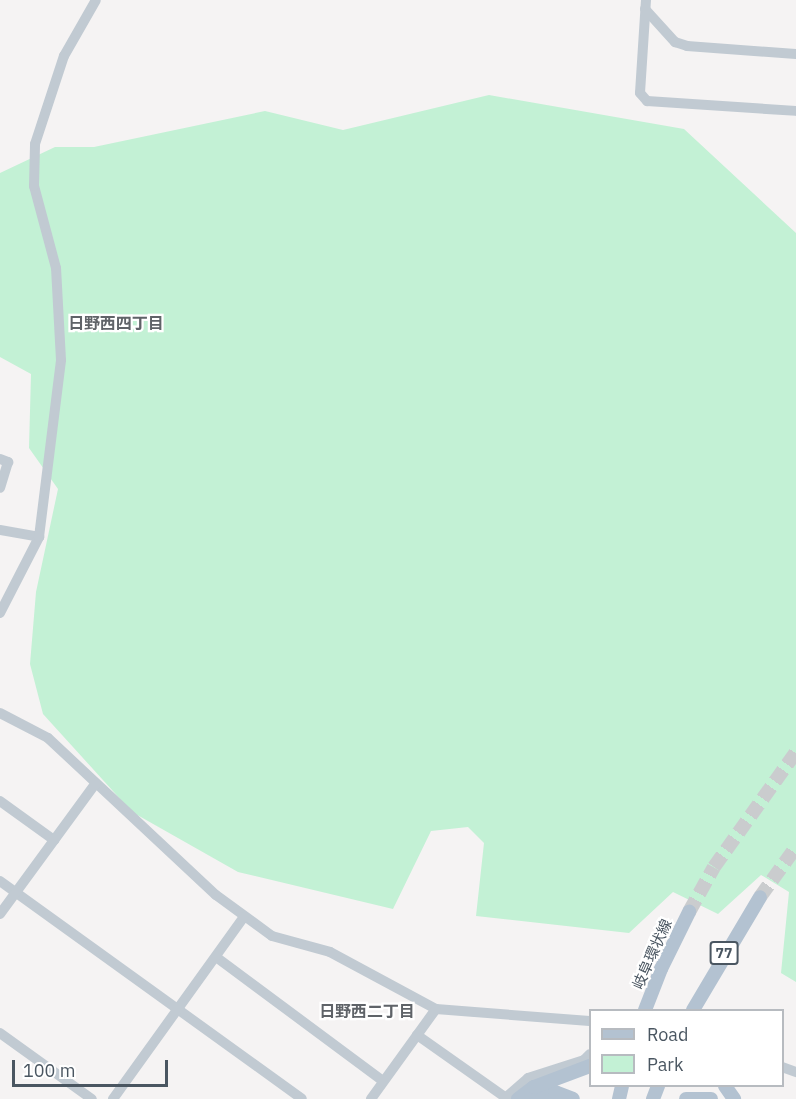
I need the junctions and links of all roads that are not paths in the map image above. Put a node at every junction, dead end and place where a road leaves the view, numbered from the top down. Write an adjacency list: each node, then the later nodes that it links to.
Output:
1 (96, 0): 8 (street)
2 (646, 4): 3 (street); 4 (street)
3 (796, 54)
4 (796, 111)
5 (0, 459): 6 (street)
6 (0, 488)
7 (0, 530): 8 (street)
8 (39, 537): 9 (street)
9 (0, 613)
10 (0, 713): 11 (street)
11 (96, 783): 13 (street); 20 (street)
12 (0, 801): 13 (street)
13 (54, 840): 15 (street)
14 (0, 881): 15 (street)
15 (16, 892): 19 (street); 26 (street)
16 (760, 897): 18 (main road, 77)
17 (690, 912): 23 (main road, 岐阜環状線)
18 (749, 913): 24 (main road, 77); 25 (main road, 77)
19 (0, 914)
20 (244, 917): 21 (street); 22 (street)
21 (216, 957): 26 (street); 32 (street)
22 (436, 1008): 27 (street); 29 (street)
23 (640, 1009)
24 (694, 1009)
25 (706, 1009)
26 (177, 1010): 36 (street); 37 (street)
27 (589, 1021)
28 (0, 1033): 35 (street)
29 (417, 1035): 32 (street); 34 (street)
30 (589, 1056): 34 (street)
31 (589, 1067): 33 (main road)
32 (383, 1081): 38 (street)
33 (555, 1086): 34 (main road); 39 (main road); 40 (main road)
34 (509, 1098)
35 (92, 1099)
36 (113, 1099)
37 (302, 1099)
38 (371, 1099)
39 (528, 1099)
40 (573, 1099)
41 (686, 1099): 42 (main road)
42 (711, 1099)

